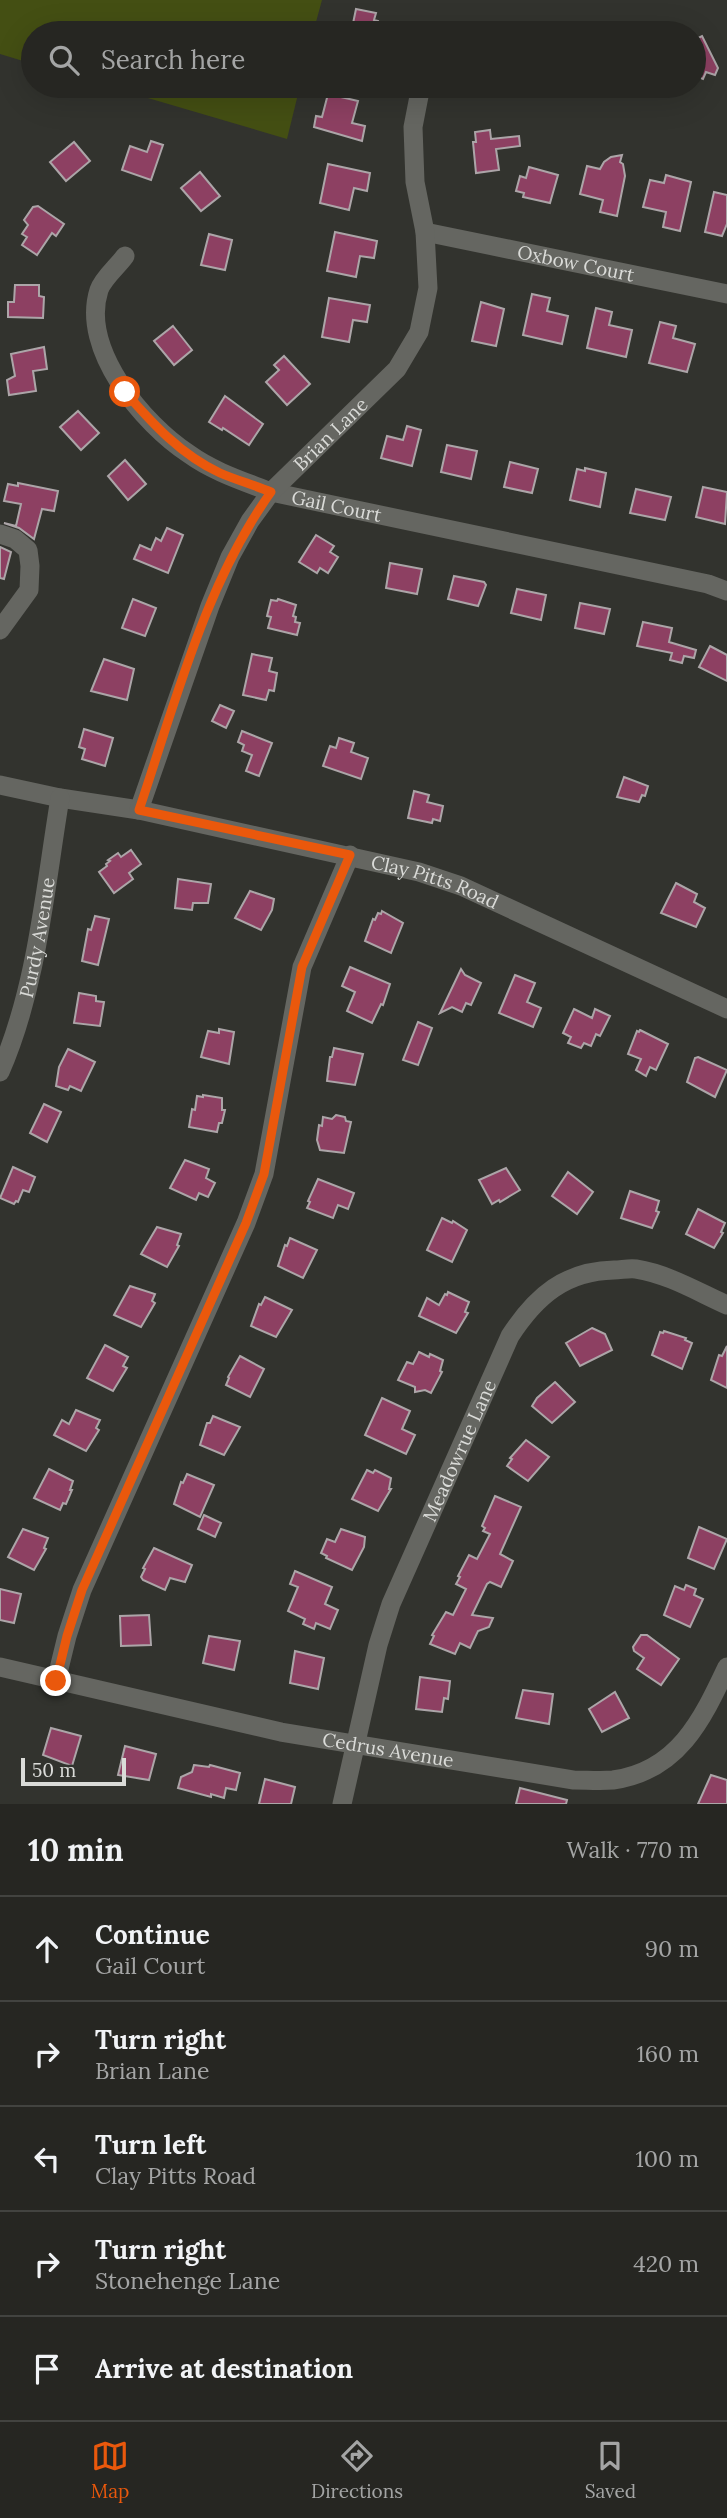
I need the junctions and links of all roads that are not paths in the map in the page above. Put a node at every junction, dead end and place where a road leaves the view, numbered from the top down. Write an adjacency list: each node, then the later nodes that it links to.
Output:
1 (419, 98): 2 (street, Brian Lane)
2 (425, 232): 4 (street, Oxbow Court); 5 (street, Brian Lane)
3 (125, 256): 5 (street, Gail Court)
4 (727, 294)
5 (271, 492): 7 (street, Gail Court); 11 (street, Brian Lane)
6 (0, 534): 8 (street)
7 (727, 591)
8 (0, 630)
9 (0, 785): 10 (street, Clay Pitts Road)
10 (60, 798): 11 (street, Clay Pitts Road); 14 (street, Purdy Avenue)
11 (139, 810): 12 (street, Clay Pitts Road)
12 (350, 855): 13 (street, Clay Pitts Road); 18 (street)
13 (727, 1009)
14 (0, 1072)
15 (727, 1305): 19 (street, Meadowrue Lane)
16 (0, 1667): 18 (street, Cedrus Avenue)
17 (727, 1667): 19 (street, Cedrus Avenue)
18 (56, 1681): 19 (street, Cedrus Avenue)
19 (356, 1745): 20 (street, Meadowrue Lane)
20 (342, 1804)

